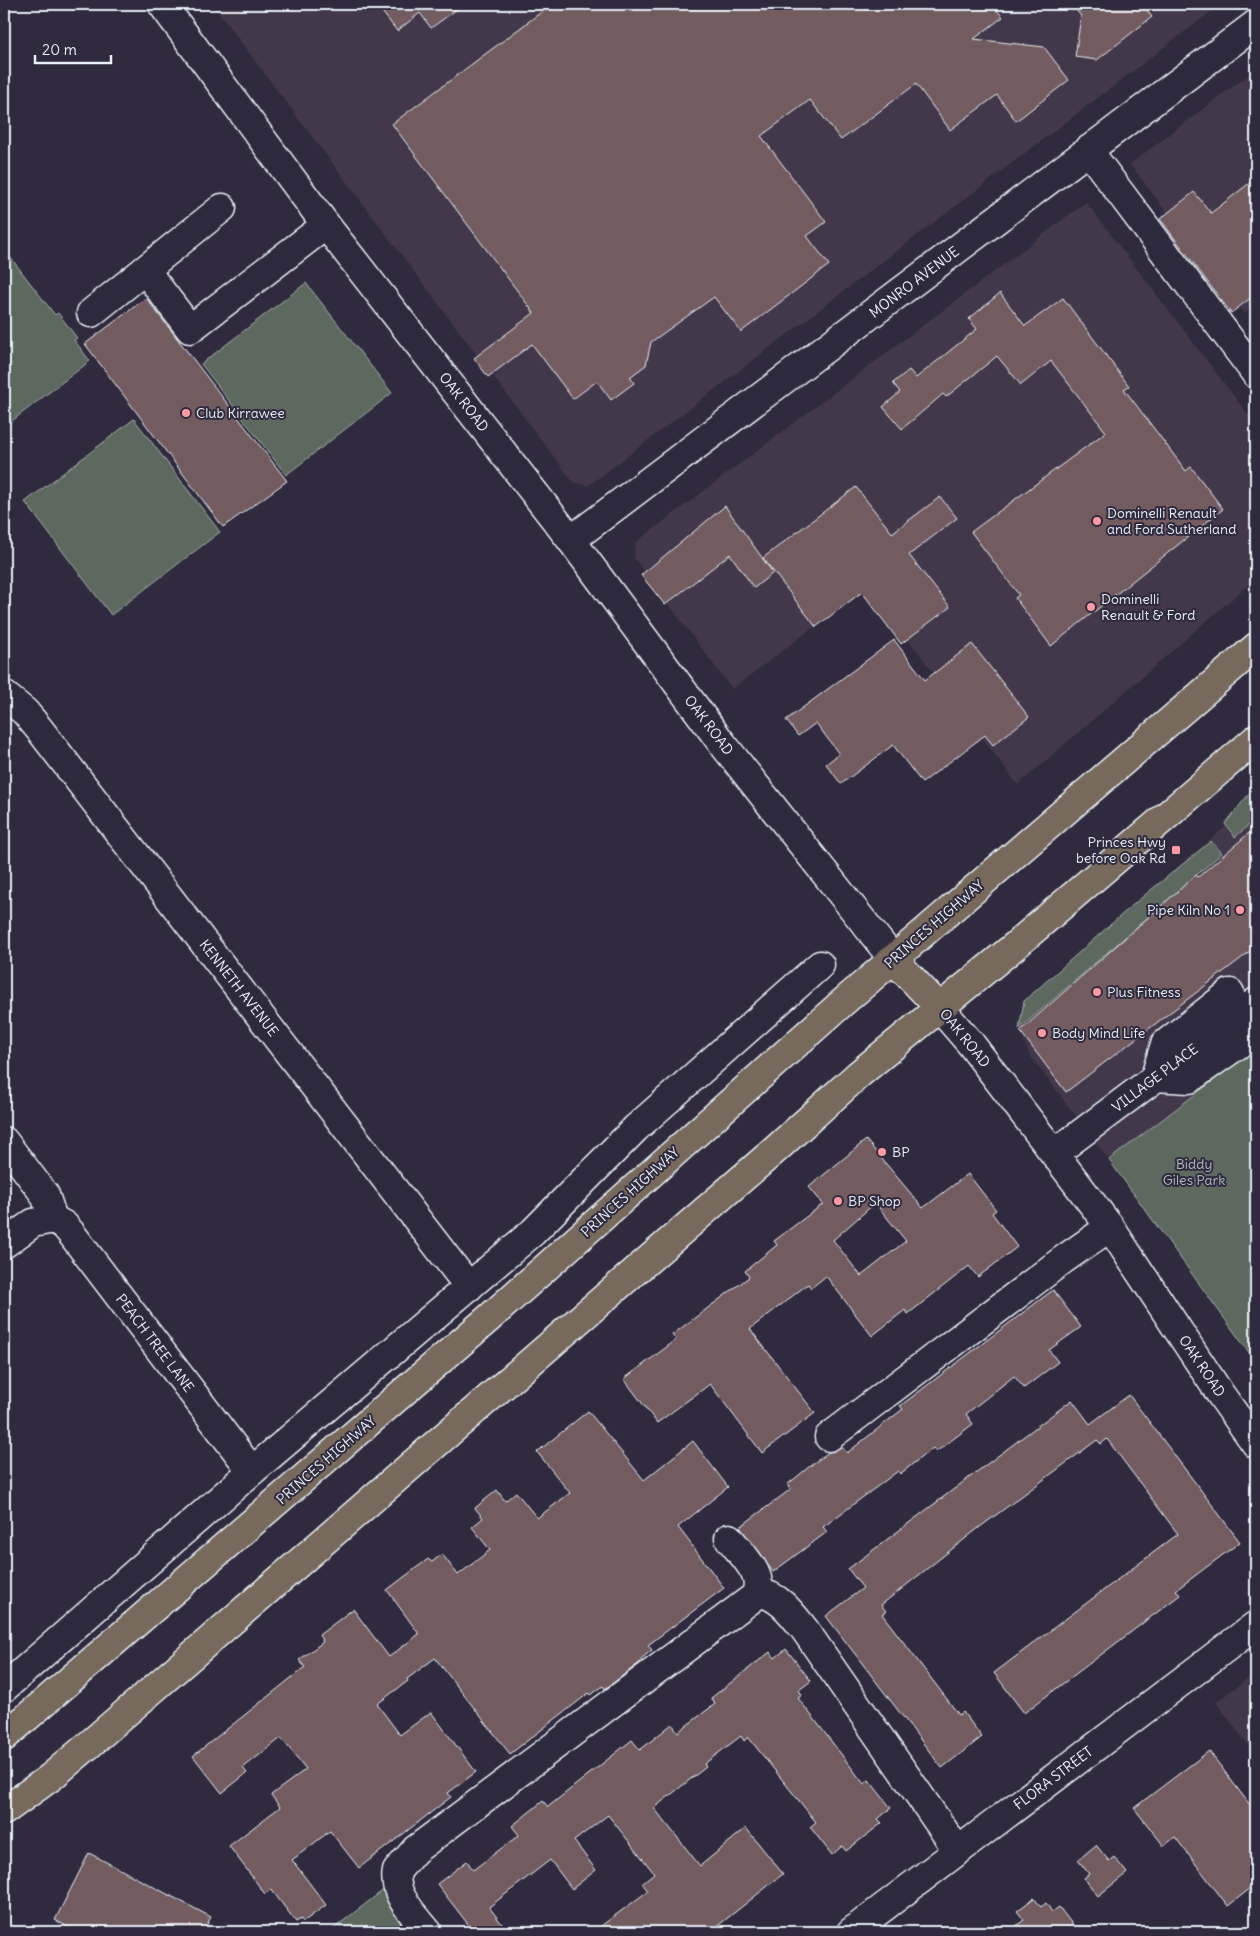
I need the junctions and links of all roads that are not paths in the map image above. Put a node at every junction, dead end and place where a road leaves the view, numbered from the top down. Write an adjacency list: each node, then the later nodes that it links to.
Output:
1 (162, 4): 5 (street, OAK ROAD)
2 (1256, 24): 3 (street, MONRO AVENUE)
3 (1088, 150): 8 (street); 9 (street, MONRO AVENUE)
4 (222, 208): 6 (street)
5 (326, 225): 6 (street); 9 (street, OAK ROAD)
6 (145, 270): 7 (street)
7 (91, 313)
8 (1256, 374)
9 (571, 540): 13 (street, OAK ROAD)
10 (1256, 648): 13 (highway, PRINCES HIGHWAY)
11 (4, 695): 25 (street, KENNETH AVENUE)
12 (1256, 739): 17 (highway)
13 (893, 959): 17 (highway, OAK ROAD); 33 (highway, PRINCES HIGHWAY)
14 (820, 965): 25 (street)
15 (1230, 993): 19 (street)
16 (1256, 1002): 19 (street, VILLAGE PLACE)
17 (939, 1007): 21 (street, OAK ROAD); 34 (highway)
18 (1256, 1032): 19 (street)
19 (1156, 1077): 21 (street, VILLAGE PLACE)
20 (4, 1141): 22 (street)
21 (1054, 1153): 23 (street, OAK ROAD)
22 (53, 1219): 24 (street); 28 (street, PEACH TREE LANE)
23 (1110, 1227): 26 (street); 27 (street, OAK ROAD)
24 (4, 1244)
25 (469, 1287): 28 (street)
26 (829, 1437)
27 (1256, 1444)
28 (252, 1471): 32 (street)
29 (729, 1538): 30 (street)
30 (758, 1592): 37 (street); 38 (street)
31 (1256, 1625): 37 (street, FLORA STREET)
32 (4, 1688)
33 (4, 1737)
34 (51, 1777): 35 (highway); 36 (highway)
35 (4, 1811)
36 (4, 1822)
37 (958, 1851): 39 (street, FLORA STREET)
38 (428, 1932)
39 (851, 1932)

